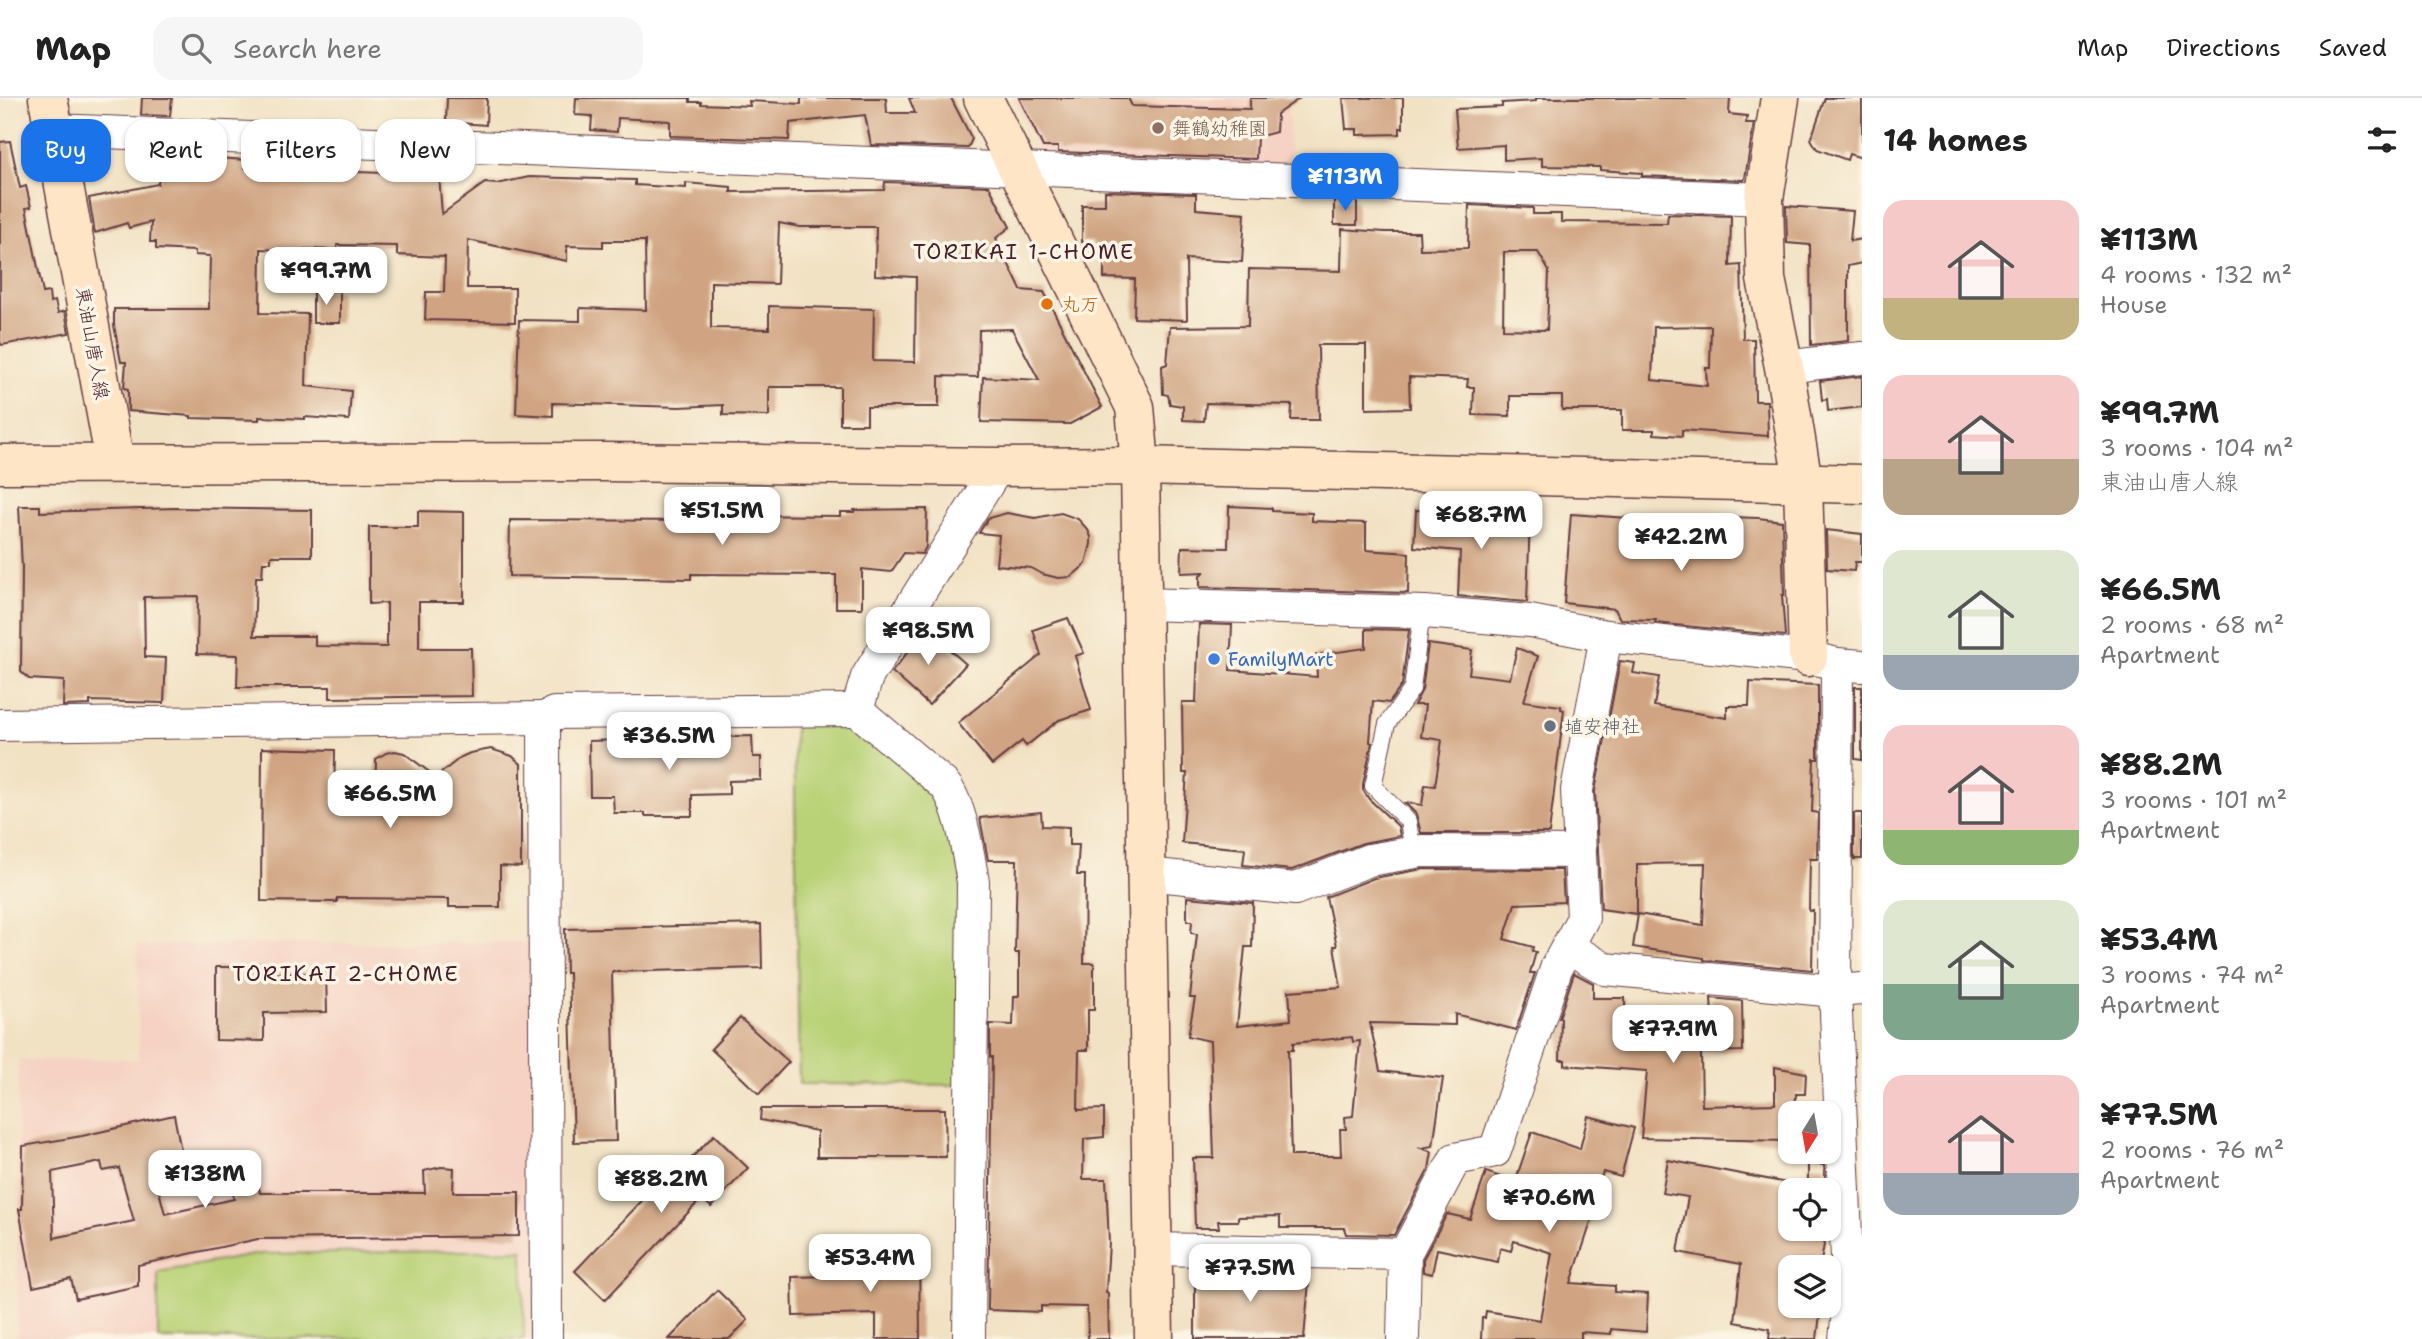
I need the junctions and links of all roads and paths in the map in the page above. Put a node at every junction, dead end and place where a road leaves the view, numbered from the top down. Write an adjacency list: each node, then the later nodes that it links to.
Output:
1 (983, 98): 4 (street)
2 (1780, 98): 5 (street)
3 (51, 114): 4 (street); 8 (street, 東油山唐人線)
4 (1017, 169): 5 (street); 10 (street)
5 (1764, 199): 7 (street)
6 (1862, 358): 7 (street)
7 (1784, 368): 13 (street)
8 (115, 463): 9 (street); 11 (street)
9 (0, 464): 12 (street)
10 (1140, 466): 11 (street); 13 (street); 15 (street)
11 (998, 467): 19 (street)
12 (0, 476)
13 (1803, 482): 14 (street); 18 (street)
14 (1862, 484)
15 (1141, 604): 16 (street); 24 (street)
16 (1422, 612): 17 (street); 22 (lane)
17 (1606, 636): 18 (street); 23 (street)
18 (1836, 662): 26 (street)
19 (857, 710): 20 (street); 31 (street)
20 (544, 718): 21 (street); 30 (street)
21 (0, 725)
22 (1413, 852): 23 (street); 24 (street)
23 (1580, 852): 25 (street)
24 (1146, 874): 27 (street)
25 (1567, 947): 26 (street); 28 (street)
26 (1849, 990): 29 (street)
27 (1152, 1249): 28 (street); 32 (street)
28 (1405, 1254): 33 (street)
29 (1855, 1300): 34 (street)
30 (546, 1339)
31 (968, 1339)
32 (1154, 1339)
33 (1404, 1339)
34 (1845, 1339)

